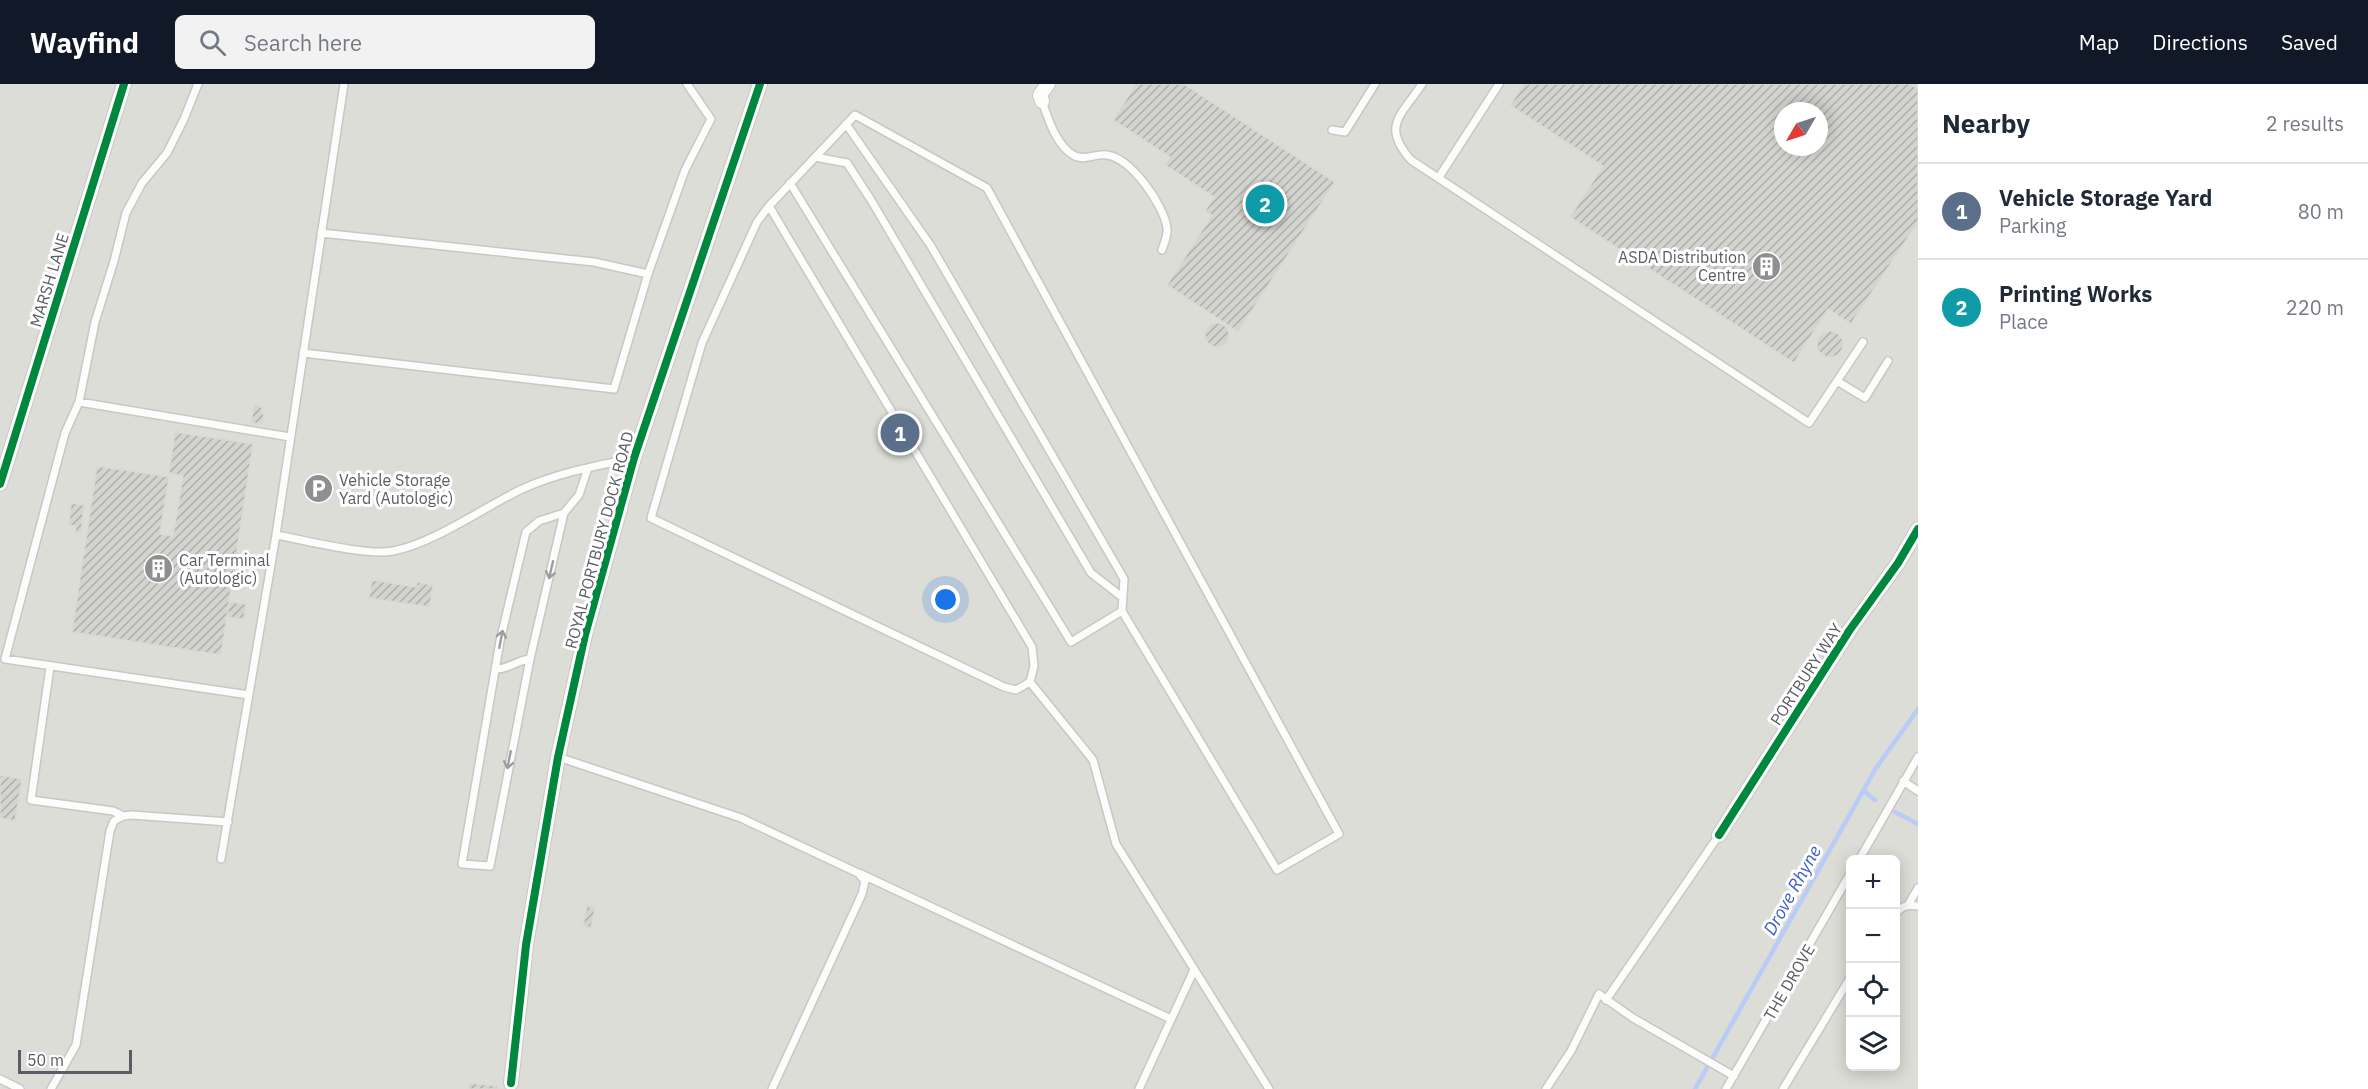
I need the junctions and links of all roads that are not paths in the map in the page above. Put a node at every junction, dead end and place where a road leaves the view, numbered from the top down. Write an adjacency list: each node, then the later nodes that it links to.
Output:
1 (124, 84): 28 (street, MARSH LANE)
2 (198, 84): 24 (lane)
3 (344, 84): 17 (lane)
4 (687, 84): 19 (lane)
5 (760, 84): 26 (street, ROYAL PORTBURY DOCK ROAD)
6 (1048, 84): 10 (street)
7 (1375, 84): 12 (lane)
8 (1422, 84): 14 (lane)
9 (1499, 84): 14 (lane)
10 (1042, 101): 18 (lane)
11 (846, 124): 13 (lane); 32 (lane); 33 (lane)
12 (1332, 130)
13 (815, 157): 15 (lane); 32 (lane)
14 (1439, 177): 23 (lane)
15 (790, 183): 16 (lane); 33 (lane)
16 (769, 206): 37 (lane); 37 (lane)
17 (321, 233): 19 (lane); 21 (lane)
18 (1162, 250)
19 (648, 274): 21 (lane)
20 (1863, 342): 23 (lane)
21 (303, 353): 25 (lane)
22 (1888, 361): 23 (lane)
23 (1837, 381)
24 (79, 402): 25 (lane); 35 (lane)
25 (290, 437): 31 (lane)
26 (634, 458): 27 (lane); 40 (street, ROYAL PORTBURY DOCK ROAD)
27 (588, 468): 29 (lane); 31 (lane)
28 (0, 484)
29 (564, 513): 34 (lane, one-way to 34); 36 (lane, one-way to 29)
30 (1918, 529): 45 (street, PORTBURY WAY)
31 (276, 535): 38 (lane)
32 (1122, 597): 33 (lane)
33 (1122, 611)
34 (530, 659): 36 (lane); 36 (lane, one-way to 36)
35 (50, 667): 38 (lane); 43 (lane)
36 (495, 669)
37 (1030, 682): 54 (lane)
38 (249, 695): 44 (lane)
39 (1918, 757): 41 (lane)
40 (558, 758): 48 (lane); 60 (street, ROYAL PORTBURY DOCK ROAD)
41 (1903, 781): 42 (lane); 46 (lane)
42 (1918, 791)
43 (123, 816): 44 (lane); 62 (lane)
44 (228, 822): 47 (lane)
45 (1719, 835): 56 (lane)
46 (1862, 855)
47 (221, 859)
48 (858, 873): 57 (lane); 63 (lane)
49 (1846, 883): 58 (lane, THE DROVE)
50 (1918, 888): 51 (lane)
51 (1908, 905): 52 (lane); 53 (lane)
52 (1918, 906)
53 (1900, 909)
54 (1194, 970): 57 (lane); 65 (lane)
55 (1846, 986): 68 (lane)
56 (1606, 1000): 58 (lane); 66 (lane)
57 (1171, 1020): 64 (lane)
58 (1734, 1076): 67 (lane, THE DROVE)
59 (0, 1079): 61 (lane)
60 (510, 1086)
61 (20, 1089)
62 (51, 1089)
63 (772, 1089)
64 (1139, 1089)
65 (1269, 1089)
66 (1546, 1089)
67 (1726, 1089)
68 (1783, 1089)

